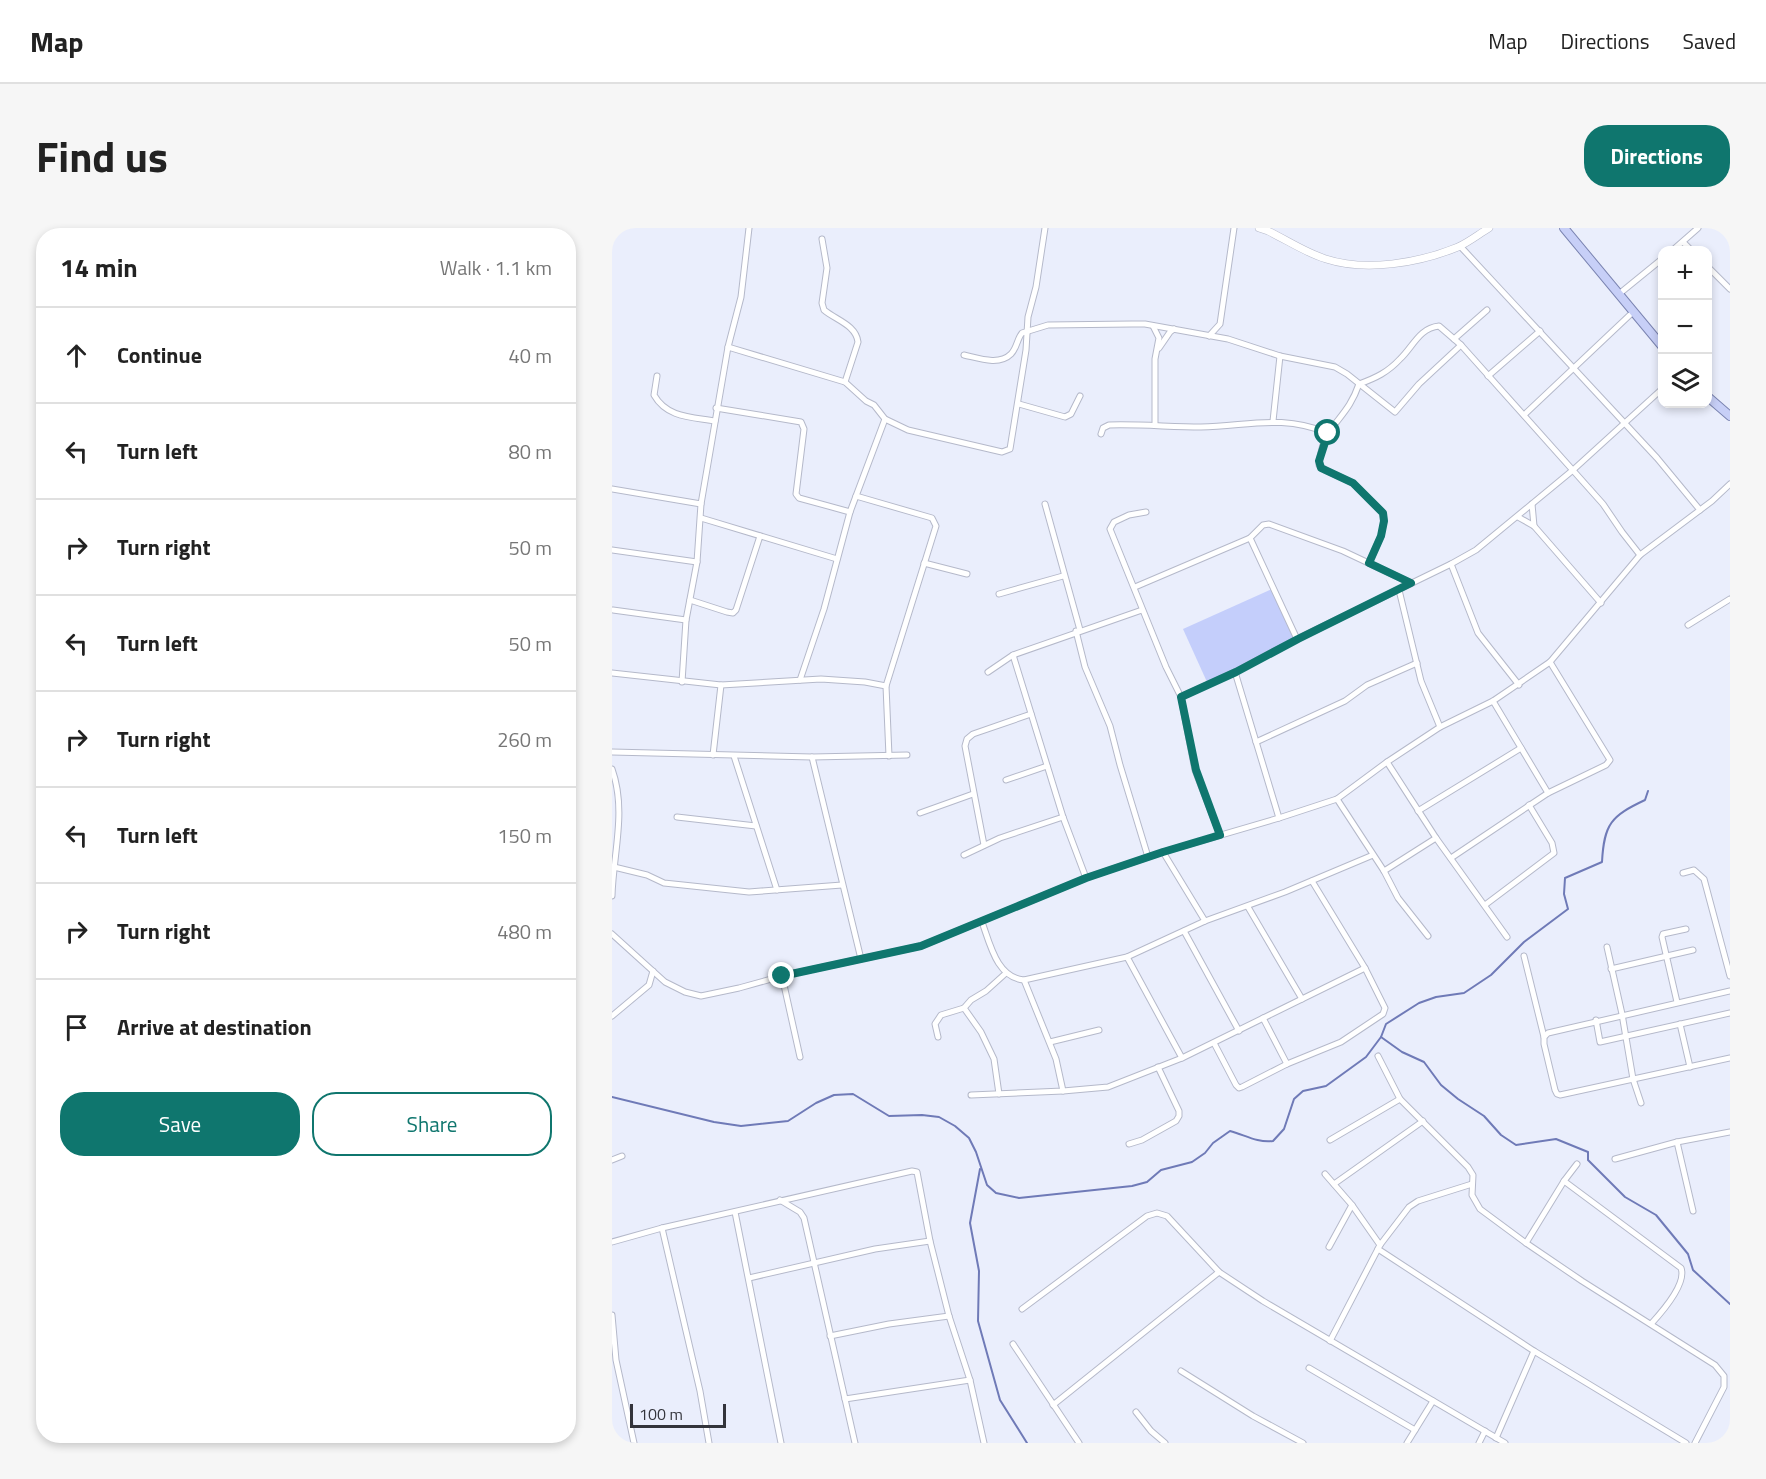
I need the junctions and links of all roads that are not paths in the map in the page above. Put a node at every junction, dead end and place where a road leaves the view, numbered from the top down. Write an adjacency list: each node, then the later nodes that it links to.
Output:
1 (748, 228): 29 (street)
2 (1045, 228): 22 (street)
3 (1234, 228): 19 (street)
4 (1259, 228): 10 (street)
5 (1489, 228): 10 (street)
6 (1564, 228): 16 (main road)
7 (1696, 229): 9 (street)
8 (822, 239): 36 (street)
9 (1683, 242): 11 (street); 12 (street)
10 (1460, 246): 23 (street)
11 (1678, 246)
12 (1687, 246)
13 (1658, 262): 16 (street)
14 (1712, 272): 15 (street)
15 (1730, 289)
16 (1619, 294): 18 (main road)
17 (1487, 310): 26 (street)
18 (1633, 312): 27 (main road); 33 (street)
19 (1220, 324): 24 (street); 25 (street)
20 (1153, 326): 21 (street); 22 (street); 30 (street)
21 (1174, 329): 24 (street); 30 (street)
22 (1028, 330): 31 (street); 41 (street)
23 (1540, 331): 33 (street); 35 (street)
24 (1209, 336): 25 (street)
25 (1228, 339): 32 (street)
26 (1454, 339): 28 (street); 37 (street)
27 (1658, 341)
28 (1461, 345): 35 (street); 37 (street)
29 (728, 347): 36 (street); 42 (street)
30 (1158, 349): 48 (street)
31 (964, 355)
32 (1280, 356): 37 (street); 47 (street)
33 (1572, 368): 43 (street); 49 (street)
34 (657, 376): 46 (street)
35 (1488, 376): 43 (street)
36 (845, 382): 45 (street)
37 (1359, 384): 50 (street)
38 (1658, 393): 49 (street)
39 (1080, 396): 41 (street)
40 (1712, 401): 44 (main road)
41 (1019, 404): 45 (street)
42 (716, 408): 46 (street); 60 (street)
43 (1524, 416): 52 (street)
44 (1730, 416)
45 (885, 419): 55 (street)
46 (715, 421): 56 (street)
47 (1273, 421): 48 (street); 50 (street)
48 (1155, 424): 51 (street)
49 (1625, 424): 52 (street); 59 (street)
50 (1328, 433): 72 (street)
51 (1101, 434)
52 (1573, 470): 58 (street); 68 (street)
53 (1730, 484): 59 (street)
54 (612, 489): 56 (street)
55 (856, 496): 60 (street); 71 (street)
56 (701, 504): 63 (street)
57 (1045, 504): 75 (street)
58 (1532, 504): 62 (street); 64 (street)
59 (1700, 510): 68 (street)
60 (850, 512): 69 (street)
61 (1146, 512): 77 (street)
62 (1518, 517): 64 (street); 73 (street)
63 (701, 518): 65 (street); 70 (street)
64 (1534, 526): 82 (street)
65 (760, 536): 69 (street); 81 (street)
66 (1250, 538): 72 (street); 77 (street); 88 (street)
67 (612, 550): 70 (street)
68 (1640, 555): 82 (street)
69 (837, 559): 95 (street)
70 (697, 562): 81 (street)
71 (924, 563): 74 (street); 99 (street)
72 (1369, 563): 76 (street)
73 (1451, 564): 76 (street); 98 (street)
74 (967, 574)
75 (1064, 576): 79 (street); 87 (street)
76 (1411, 583): 78 (street)
77 (1135, 587): 84 (street)
78 (1399, 590): 88 (street); 91 (street)
79 (999, 594)
80 (1730, 599): 86 (street)
81 (690, 600): 85 (street)
82 (1601, 603): 90 (street)
83 (613, 610): 85 (street)
84 (1142, 610): 87 (street); 100 (street)
85 (686, 620): 96 (street)
86 (1688, 625)
87 (1078, 631): 89 (street); 132 (street)
88 (1298, 639): 93 (street)
89 (1013, 655): 92 (street); 102 (street)
90 (1550, 662): 98 (street); 116 (street)
91 (1417, 663): 103 (street); 104 (street)
92 (988, 672)
93 (1236, 672): 100 (street); 104 (street)
94 (612, 673): 96 (street)
95 (800, 680): 97 (street); 99 (street)
96 (682, 682): 97 (street)
97 (721, 685): 107 (street)
98 (1519, 685): 101 (street)
99 (886, 686): 110 (street)
100 (1181, 697): 126 (street)
101 (1493, 701): 103 (street); 105 (street)
102 (1031, 714): 113 (street); 117 (street)
103 (1440, 727): 112 (street)
104 (1256, 742): 124 (street)
105 (1521, 748): 116 (street); 120 (street)
106 (612, 752): 107 (street)
107 (713, 755): 109 (street)
108 (907, 755): 110 (street)
109 (734, 756): 111 (street); 125 (street)
110 (889, 756): 111 (street)
111 (812, 757): 139 (street)
112 (1387, 762): 118 (street); 120 (street)
113 (1047, 766): 115 (street); 123 (street)
114 (612, 769): 134 (street)
115 (1006, 780)
116 (1548, 793): 119 (street)
117 (973, 794): 121 (street); 128 (street)
118 (1337, 799): 124 (street); 131 (street)
119 (1529, 805): 133 (street); 142 (street)
120 (1418, 811): 127 (street)
121 (920, 813)
122 (677, 817): 125 (street)
123 (1064, 817): 128 (street); 137 (street)
124 (1279, 818): 126 (street)
125 (756, 826): 140 (street)
126 (1220, 835): 129 (street)
127 (1436, 838): 133 (street); 135 (street)
128 (984, 845): 130 (street)
129 (1163, 852): 132 (street); 144 (street)
130 (964, 855)
131 (1373, 855): 135 (street); 138 (street)
132 (1148, 856): 137 (street)
133 (1451, 858): 142 (street)
134 (614, 867): 140 (street); 141 (street)
135 (1384, 871): 150 (street)
136 (1683, 873): 163 (street)
137 (1086, 878): 145 (street)
138 (1312, 881): 143 (street); 158 (street)
139 (842, 885): 140 (street); 157 (street)
140 (777, 890)
141 (612, 896)
142 (1485, 905): 151 (street)
143 (1248, 907): 144 (street); 166 (street)
144 (1205, 921): 148 (street)
145 (982, 922): 157 (street); 161 (street)
146 (612, 927): 149 (street)
147 (1686, 929): 155 (street)
148 (1184, 931): 156 (street); 176 (street)
149 (612, 935): 160 (street)
150 (1428, 936)
151 (1508, 937)
152 (1607, 947): 159 (street)
153 (1693, 950): 155 (street)
154 (1524, 956): 178 (street)
155 (1666, 956): 159 (street); 167 (street)
156 (1127, 957): 164 (street); 184 (street)
157 (861, 959): 162 (street)
158 (1365, 968): 166 (street); 186 (street)
159 (1611, 969): 170 (street)
160 (653, 971): 162 (street); 171 (street)
161 (1006, 973): 164 (street); 168 (street)
162 (782, 976): 183 (street)
163 (1730, 976)
164 (1024, 980): 180 (street)
165 (1730, 991): 167 (street)
166 (1302, 999): 172 (street)
167 (1677, 1002): 170 (street)
168 (964, 1008): 177 (street); 191 (street)
169 (1730, 1013): 174 (street)
170 (1622, 1014): 173 (street); 179 (street)
171 (612, 1016)
172 (1263, 1018): 176 (street); 186 (street)
173 (1596, 1020): 178 (street); 179 (street)
174 (1680, 1024): 179 (street); 188 (street)
175 (1099, 1030): 180 (street)
176 (1239, 1031): 181 (street)
177 (938, 1037)
178 (1544, 1037): 189 (street)
179 (1625, 1037): 189 (street)
180 (1050, 1042): 190 (street)
181 (1214, 1043): 184 (street); 186 (street)
182 (1378, 1056): 193 (street)
183 (800, 1057)
184 (1182, 1058): 187 (street)
185 (1730, 1058): 188 (street)
186 (1287, 1064)
187 (1158, 1067): 190 (street); 199 (street)
188 (1690, 1067): 189 (street)
189 (1634, 1079): 194 (street)
190 (1064, 1091): 191 (street)
191 (999, 1094): 192 (street)
192 (971, 1095)
193 (1400, 1099): 195 (street); 197 (street)
194 (1641, 1103)
195 (1423, 1121): 206 (street); 207 (street)
196 (1730, 1132): 198 (street)
197 (1330, 1140)
198 (1677, 1142): 201 (street); 210 (street)
199 (1129, 1144)
200 (622, 1156): 202 (street)
201 (1615, 1159)
202 (612, 1160)
203 (1577, 1164): 205 (street)
204 (1325, 1174): 206 (street)
205 (1564, 1181): 215 (street); 224 (street)
206 (1334, 1184): 209 (street)
207 (1472, 1184): 215 (street); 217 (street)
208 (780, 1200): 211 (street); 213 (street); 218 (street)
209 (1352, 1205): 216 (street); 217 (street)
210 (1693, 1211)
211 (735, 1212): 212 (street); 220 (street)
212 (662, 1228): 214 (street); 241 (street)
213 (930, 1241): 218 (street); 223 (street)
214 (612, 1242)
215 (1526, 1243): 224 (street)
216 (1329, 1247)
217 (1379, 1247): 227 (street); 229 (street)
218 (813, 1264): 220 (street); 226 (street)
219 (1219, 1272): 221 (street); 227 (street); 235 (street)
220 (749, 1278): 242 (street)
221 (1022, 1309)
222 (612, 1315): 225 (street)
223 (949, 1316): 226 (street); 232 (street)
224 (1651, 1324): 252 (street)
225 (612, 1330): 240 (street)
226 (830, 1336): 233 (street)
227 (1330, 1341): 234 (street)
228 (1013, 1344): 235 (street)
229 (1534, 1351): 239 (street); 251 (street)
230 (1309, 1368): 237 (street)
231 (1182, 1371): 247 (street)
232 (970, 1380): 233 (street); 244 (street)
233 (845, 1399): 243 (street)
234 (1433, 1401): 237 (street); 238 (street)
235 (1053, 1405): 245 (street)
236 (1136, 1412): 246 (street)
237 (1415, 1430): 248 (street)
238 (1485, 1431): 239 (street); 249 (street)
239 (1496, 1438): 250 (street)
240 (634, 1443)
241 (709, 1443)
242 (781, 1443)
243 (855, 1443)
244 (984, 1443)
245 (1079, 1443)
246 (1165, 1443)
247 (1303, 1443)
248 (1407, 1443)
249 (1479, 1443)
250 (1505, 1443)
251 (1686, 1443)
252 (1695, 1443)

